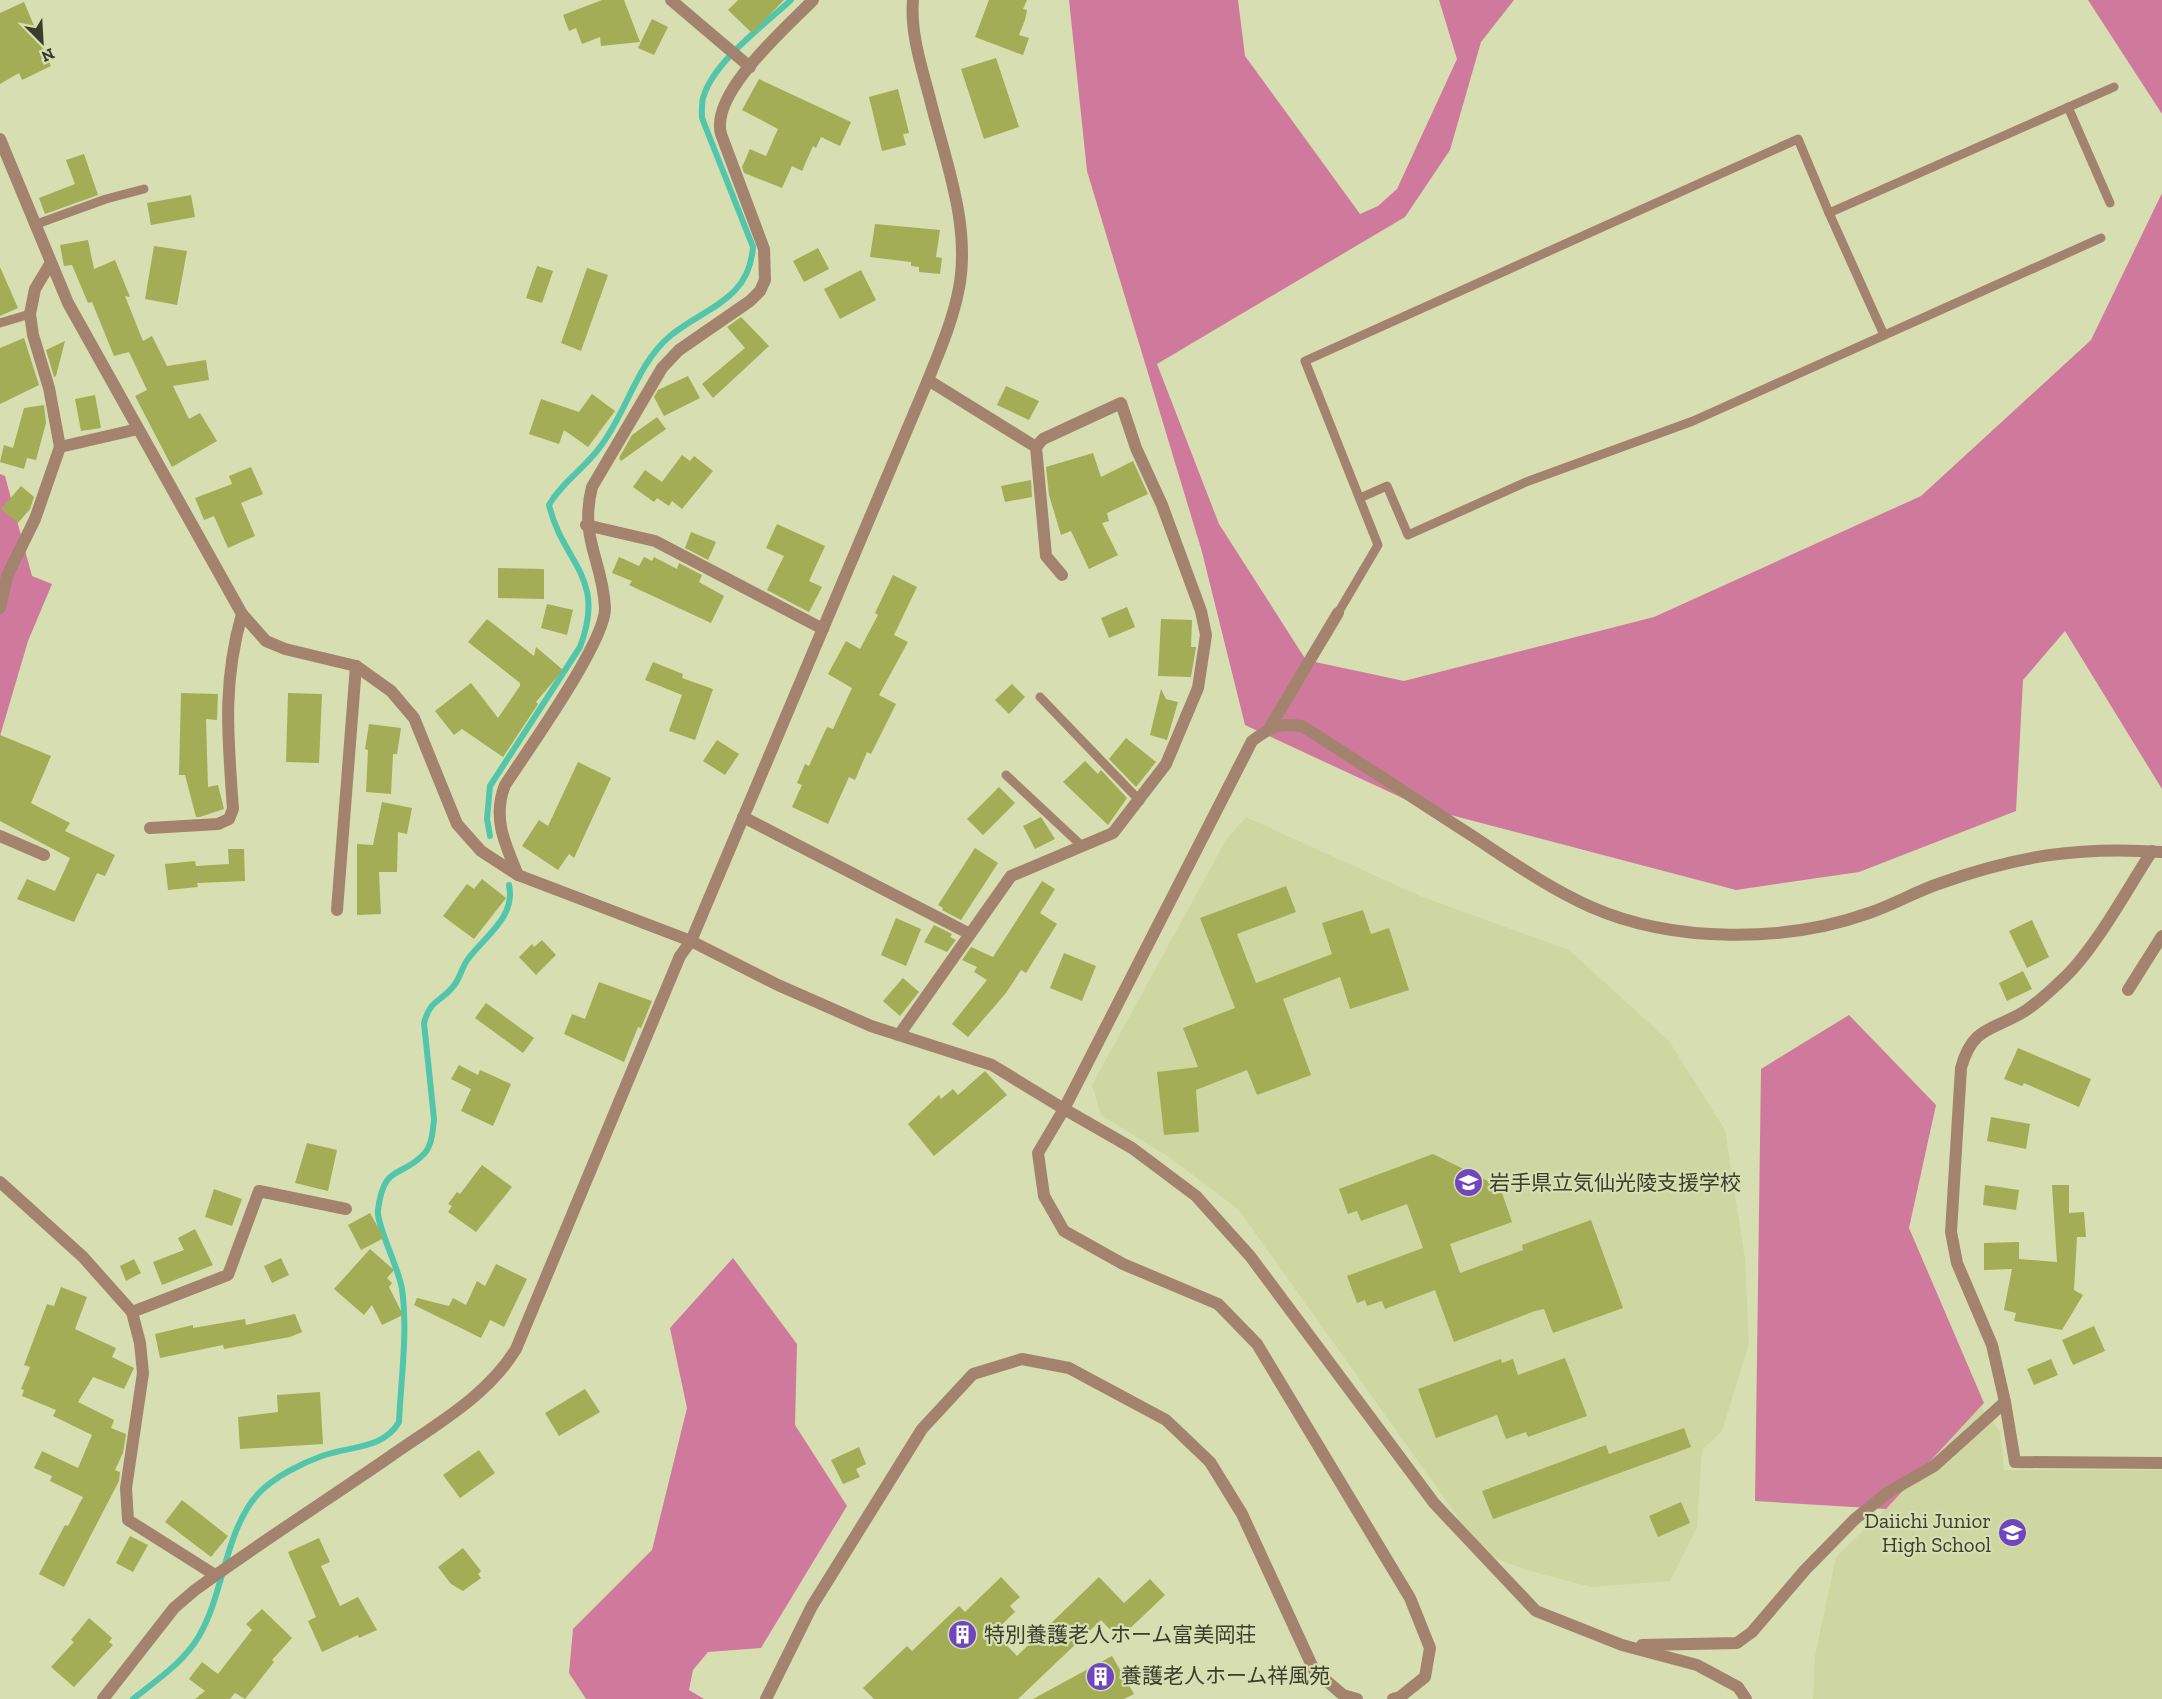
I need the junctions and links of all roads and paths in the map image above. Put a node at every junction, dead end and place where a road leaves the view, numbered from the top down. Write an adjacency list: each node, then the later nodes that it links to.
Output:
1 (671, 0): 4 (street)
2 (813, 0): 4 (street)
3 (913, 0): 17 (street)
4 (747, 65): 22 (street)
5 (2114, 87): 6 (lane)
6 (2068, 107): 9 (lane); 10 (lane)
7 (0, 139): 11 (street)
8 (144, 189): 11 (lane)
9 (2110, 203)
10 (1829, 213): 16 (lane); 21 (lane)
11 (34, 225): 13 (street)
12 (2101, 238): 16 (lane)
13 (50, 264): 14 (street); 18 (street)
14 (30, 314): 15 (lane); 19 (street)
15 (0, 323)
16 (1884, 335): 21 (lane)
17 (928, 380): 20 (street); 27 (street)
18 (138, 429): 19 (street); 26 (street)
19 (60, 447): 24 (street)
20 (1036, 447): 23 (street); 32 (street)
21 (1360, 498): 25 (lane)
22 (586, 525): 27 (street); 39 (street)
23 (1062, 575)
24 (0, 608)
25 (1338, 613): 30 (street)
26 (242, 614): 28 (street); 34 (street)
27 (823, 629): 33 (street)
28 (356, 666): 39 (street); 40 (street)
29 (1040, 697): 32 (lane)
30 (1270, 727): 37 (street); 46 (street)
31 (1005, 775): 36 (lane)
32 (1140, 801): 36 (street)
33 (744, 817): 41 (street); 43 (street)
34 (150, 828)
35 (0, 836): 38 (street)
36 (1082, 846): 41 (street)
37 (2157, 851): 50 (street)
38 (44, 855)
39 (519, 875): 43 (street)
40 (337, 910)
41 (969, 934): 45 (street)
42 (2162, 936): 44 (street)
43 (691, 941): 45 (street); 52 (street)
44 (2128, 990)
45 (899, 1035): 46 (street)
46 (1064, 1109): 53 (street); 57 (street)
47 (0, 1182): 49 (street)
48 (346, 1209): 49 (street)
49 (132, 1312): 52 (street)
50 (2005, 1401): 51 (street); 53 (street)
51 (2162, 1463)
52 (217, 1574): 54 (street)
53 (1622, 1645): 58 (street)
54 (103, 1699)
55 (766, 1699): 56 (street)
56 (1357, 1699)
57 (1394, 1699)
58 (1746, 1699)

